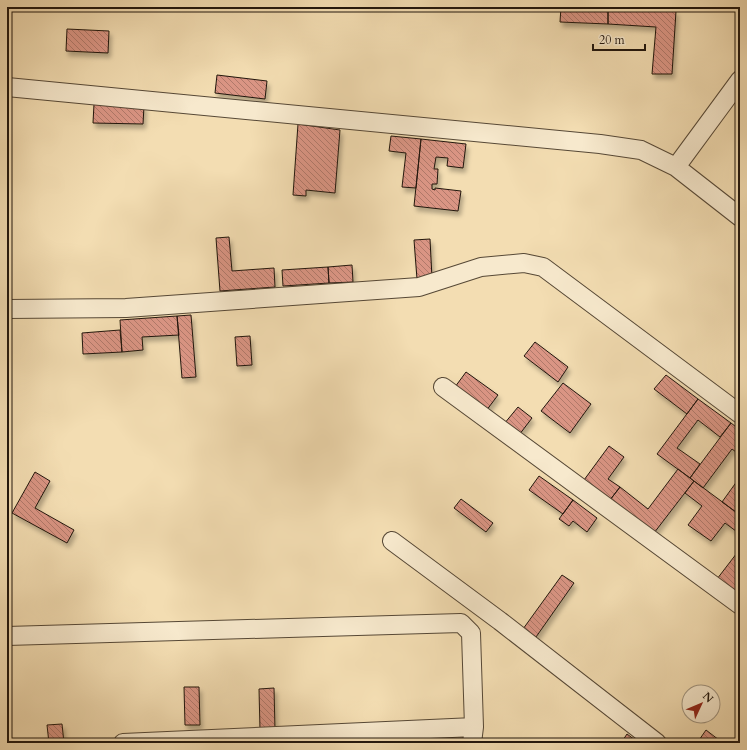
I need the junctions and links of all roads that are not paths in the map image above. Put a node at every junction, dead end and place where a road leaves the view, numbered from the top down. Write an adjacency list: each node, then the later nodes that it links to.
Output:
1 (740, 80): 3 (street)
2 (7, 87): 3 (street)
3 (676, 167): 4 (street)
4 (740, 217)
5 (7, 309): 7 (street)
6 (443, 387): 9 (street)
7 (740, 414)
8 (392, 541): 13 (street)
9 (740, 605)
10 (7, 636): 11 (street)
11 (473, 735): 12 (street)
12 (123, 743)
13 (657, 743)

